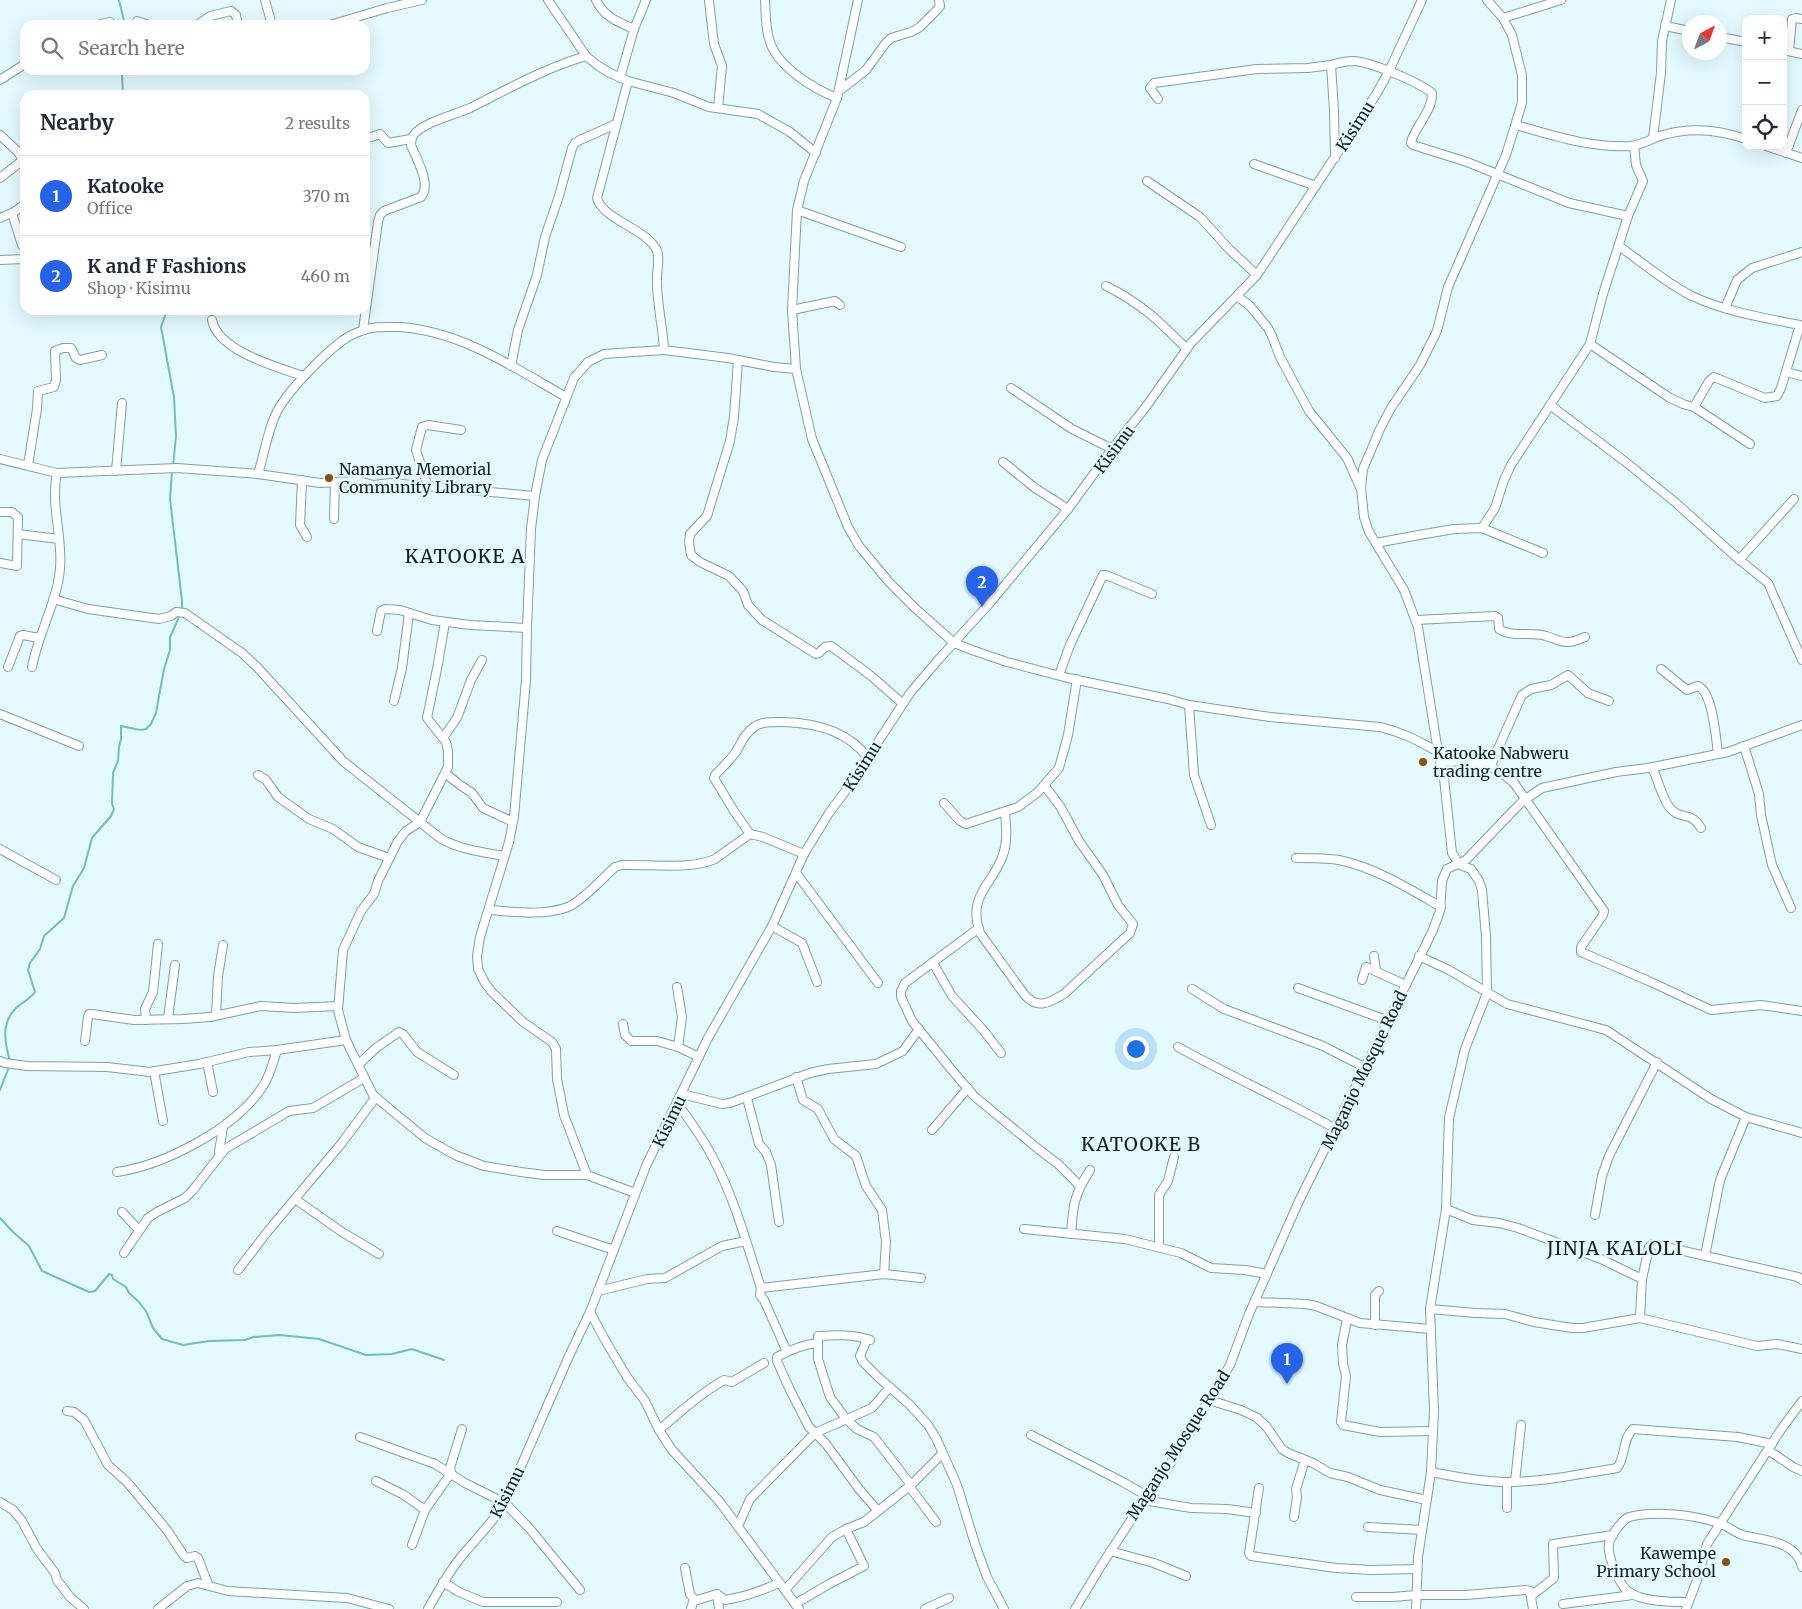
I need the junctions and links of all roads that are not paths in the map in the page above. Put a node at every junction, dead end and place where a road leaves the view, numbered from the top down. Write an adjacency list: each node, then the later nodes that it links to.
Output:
1 (265, 0): 17 (street)
2 (422, 0): 18 (street)
3 (596, 0): 21 (street)
4 (646, 0): 21 (street)
5 (764, 0): 34 (street)
6 (858, 0): 34 (street)
7 (939, 0): 34 (street)
8 (1422, 0): 31 (street, Kisimu)
9 (1487, 0): 14 (street)
10 (1560, 0): 14 (street)
11 (1671, 0): 20 (street)
12 (550, 1): 28 (street)
13 (709, 1): 36 (street)
14 (1503, 18): 39 (street)
15 (204, 20): 16 (street)
16 (237, 20)
17 (271, 20)
18 (347, 20)
19 (1802, 20): 25 (street)
20 (1665, 26): 22 (street); 42 (street)
21 (634, 29): 32 (street)
22 (1682, 29)
23 (1727, 38): 24 (street)
24 (1742, 41)
25 (1787, 45)
26 (1787, 50): 27 (street)
27 (1802, 54)
28 (586, 56): 32 (street); 44 (street)
29 (1330, 66): 31 (street); 35 (street); 50 (street)
30 (20, 67): 33 (street)
31 (1389, 71): 50 (street, Kisimu); 54 (street)
32 (624, 79): 36 (street); 38 (street)
33 (0, 80)
34 (838, 95): 47 (street)
35 (1158, 98)
36 (718, 108): 47 (street)
37 (1802, 110): 48 (street)
38 (616, 124): 81 (street); 84 (street)
39 (1516, 125): 45 (street); 54 (street)
40 (0, 135): 49 (street)
41 (370, 138): 44 (street)
42 (1653, 138): 43 (street); 45 (street)
43 (1742, 138)
44 (411, 139): 70 (street)
45 (1634, 146): 61 (street)
46 (1777, 150): 48 (street)
47 (816, 152): 59 (street)
48 (1786, 153): 51 (street)
49 (20, 154)
50 (1335, 158): 57 (street, Kisimu)
51 (1802, 158)
52 (20, 162): 55 (street)
53 (1254, 164): 57 (street)
54 (1498, 174): 61 (street); 106 (street)
55 (0, 178)
56 (1147, 181): 69 (street)
57 (1316, 186): 69 (street, Kisimu)
58 (20, 207): 60 (street)
59 (797, 210): 65 (street); 75 (street)
60 (12, 213): 62 (street); 63 (street)
61 (1628, 216): 64 (street)
62 (0, 218)
63 (20, 239)
64 (1619, 246): 74 (street); 79 (street)
65 (901, 247)
66 (1802, 252): 74 (street)
67 (20, 259): 68 (street)
68 (0, 260)
69 (1257, 275): 72 (street, Kisimu)
70 (370, 280)
71 (1106, 286): 80 (street)
72 (1237, 296): 80 (street, Kisimu); 106 (street)
73 (840, 304): 75 (street)
74 (1725, 308): 86 (street)
75 (792, 310): 85 (street)
76 (365, 315): 78 (street)
77 (212, 320): 87 (street)
78 (363, 330): 84 (street); 87 (street)
79 (1590, 344): 92 (street); 93 (street)
80 (1187, 349): 96 (street, Kisimu)
81 (664, 350): 83 (street); 90 (street)
82 (102, 355): 99 (street)
83 (738, 360): 85 (street); 139 (street)
84 (511, 366): 90 (street)
85 (796, 369): 129 (street)
86 (1786, 372): 88 (street); 93 (street)
87 (303, 376): 102 (street)
88 (1802, 376)
89 (1011, 388): 96 (street)
90 (566, 397): 107 (street)
91 (122, 403): 100 (street)
92 (1550, 405): 112 (street); 118 (street)
93 (1694, 407): 95 (street)
94 (461, 430): 105 (street)
95 (1750, 444)
96 (1112, 449): 109 (street, Kisimu)
97 (0, 460): 99 (street)
98 (1003, 462): 109 (street)
99 (28, 465): 101 (street)
100 (116, 471): 101 (street); 102 (street)
101 (57, 473): 115 (street)
102 (258, 474): 103 (street)
103 (302, 480): 104 (street); 114 (street)
104 (334, 482): 105 (street); 111 (street)
105 (428, 487): 107 (street)
106 (1361, 488): 116 (street)
107 (535, 496): 125 (street)
108 (1794, 499): 118 (street)
109 (1068, 510): 129 (street, Kisimu)
110 (0, 512): 113 (street)
111 (334, 519)
112 (1482, 528): 116 (street); 117 (street)
113 (18, 534): 115 (street); 119 (street)
114 (307, 537)
115 (59, 539): 121 (street)
116 (1376, 543): 123 (street)
117 (1543, 553)
118 (1739, 560): 131 (street)
119 (0, 563)
120 (1152, 594): 135 (street)
121 (53, 599): 127 (street); 158 (street)
122 (409, 614): 124 (street); 126 (street); 137 (street)
123 (1416, 620): 128 (street); 146 (street)
124 (444, 622): 125 (street); 143 (street)
125 (526, 628): 159 (street)
126 (377, 631)
127 (39, 638): 132 (street); 133 (street)
128 (1585, 638)
129 (954, 643): 135 (street); 139 (street, Kisimu)
130 (482, 660): 143 (street)
131 (1802, 660)
132 (8, 666)
133 (32, 667)
134 (1662, 669): 147 (street)
135 (1059, 675): 136 (street)
136 (1078, 680): 140 (street); 154 (street)
137 (394, 701)
138 (1609, 701): 150 (street)
139 (902, 703): 148 (street, Kisimu)
140 (1189, 705): 146 (street); 160 (street)
141 (0, 714): 144 (street)
142 (1802, 725): 145 (street, Maganjo Mosque Road)
143 (443, 738): 152 (street)
144 (79, 746)
145 (1744, 746): 147 (street, Maganjo Mosque Road); 172 (street)
146 (1438, 752): 149 (street)
147 (1718, 754): 151 (street, Maganjo Mosque Road)
148 (867, 756): 162 (street); 164 (street, Kisimu)
149 (1440, 762): 150 (street); 168 (street)
150 (1492, 766): 155 (street)
151 (1652, 767): 155 (street, Maganjo Mosque Road); 161 (street)
152 (445, 773): 158 (street); 159 (street)
153 (258, 775): 166 (street)
154 (1044, 785): 157 (street); 175 (street)
155 (1525, 800): 168 (street, Maganjo Mosque Road); 192 (street)
156 (944, 803): 157 (street)
157 (1005, 812): 175 (street)
158 (420, 822): 165 (street); 166 (street)
159 (513, 822): 165 (street)
160 (1210, 825)
161 (1701, 828)
162 (750, 834): 164 (street); 173 (street)
163 (0, 849): 170 (street)
164 (804, 854): 169 (street, Kisimu)
165 (504, 856): 173 (street)
166 (389, 858): 191 (street)
167 (1296, 858): 171 (street)
168 (1460, 865): 171 (street, Maganjo Mosque Road); 190 (street)
169 (796, 872): 174 (street, Kisimu); 185 (street)
170 (56, 880)
171 (1441, 907): 179 (street, Maganjo Mosque Road)
172 (1791, 908)
173 (490, 910): 231 (street)
174 (772, 926): 184 (street); 205 (street, Kisimu)
175 (979, 928): 180 (street)
176 (158, 944): 195 (street)
177 (223, 945): 193 (street)
178 (1374, 956): 182 (street)
179 (1419, 956): 186 (street, Maganjo Mosque Road); 190 (street)
180 (933, 963): 198 (street); 204 (street)
181 (174, 965): 194 (street)
182 (1376, 971): 183 (street); 186 (street)
183 (1362, 980)
184 (817, 982)
185 (878, 983)
186 (1406, 985): 196 (street, Maganjo Mosque Road)
187 (677, 988): 201 (street)
188 (1298, 988): 196 (street)
189 (1192, 989): 210 (street)
190 (1487, 993): 207 (street); 235 (street)
191 (338, 1006): 193 (street); 199 (street)
192 (1802, 1011)
193 (216, 1015): 194 (street)
194 (168, 1018): 195 (street)
195 (146, 1020): 200 (street)
196 (1389, 1021): 210 (street, Maganjo Mosque Road)
197 (622, 1024): 201 (street)
198 (919, 1029): 213 (street); 215 (street)
199 (346, 1040): 203 (street); 209 (street)
200 (85, 1042)
201 (678, 1047): 205 (street)
202 (1178, 1048): 224 (street)
203 (277, 1050): 206 (street); 223 (street)
204 (1001, 1053)
205 (699, 1058): 217 (street, Kisimu)
206 (207, 1062): 211 (street); 216 (street)
207 (1657, 1062): 221 (street); 237 (street)
208 (5, 1063): 211 (street)
209 (358, 1065): 212 (street); 214 (street)
210 (1366, 1068): 224 (street, Maganjo Mosque Road)
211 (154, 1071): 222 (street)
212 (454, 1075)
213 (796, 1077): 219 (street); 250 (street)
214 (364, 1078): 218 (street); 227 (street)
215 (968, 1088): 225 (street); 232 (street)
216 (213, 1092)
217 (682, 1094): 219 (street); 220 (street, Kisimu)
218 (376, 1097): 231 (street); 234 (street)
219 (747, 1098): 238 (street)
220 (676, 1103): 233 (street, Kisimu); 243 (street)
221 (1746, 1117): 226 (street); 248 (street)
222 (163, 1121)
223 (223, 1127): 227 (street); 230 (street)
224 (1336, 1128): 251 (street, Maganjo Mosque Road)
225 (932, 1130)
226 (1802, 1133)
227 (217, 1158): 240 (street)
228 (1174, 1158): 244 (street)
229 (1090, 1170): 232 (street)
230 (117, 1172)
231 (587, 1176): 233 (street)
232 (1080, 1186): 242 (street)
233 (635, 1193): 245 (street, Kisimu)
234 (295, 1199): 247 (street); 249 (street)
235 (1446, 1209): 253 (street); 259 (street)
236 (122, 1212): 240 (street)
237 (1596, 1216)
238 (780, 1222)
239 (1024, 1229): 242 (street)
240 (139, 1230): 246 (street)
241 (556, 1231): 245 (street)
242 (1071, 1234): 244 (street)
243 (746, 1241): 255 (street); 256 (street)
244 (1159, 1247): 251 (street)
245 (614, 1250): 256 (street, Kisimu)
246 (124, 1253)
247 (379, 1254)
248 (1704, 1256): 253 (street); 254 (street)
249 (238, 1270)
250 (884, 1274): 252 (street); 255 (street)
251 (1267, 1274): 258 (street, Maganjo Mosque Road)
252 (921, 1278)
253 (1642, 1279): 261 (street)
254 (1802, 1280)
255 (761, 1288): 267 (street)
256 (598, 1291): 260 (street, Kisimu)
257 (1379, 1291): 263 (street)
258 (1255, 1302): 262 (street); 270 (street, Maganjo Mosque Road)
259 (1430, 1309): 261 (street); 264 (street)
260 (590, 1312): 276 (street); 294 (street, Kisimu)
261 (1640, 1318): 266 (street)
262 (1347, 1319): 263 (street); 277 (street)
263 (1375, 1325): 264 (street)
264 (1431, 1329): 277 (street)
265 (818, 1343): 267 (street); 269 (street); 273 (street)
266 (1802, 1349)
267 (786, 1352): 278 (street)
268 (764, 1363): 276 (street)
269 (890, 1387): 273 (street); 282 (street)
270 (1209, 1400): 283 (street); 291 (street, Maganjo Mosque Road)
271 (1802, 1400): 281 (street)
272 (67, 1411): 315 (street)
273 (846, 1419): 278 (street); 289 (street)
274 (1521, 1425): 288 (street)
275 (462, 1430): 286 (street)
276 (659, 1430): 302 (street)
277 (1433, 1432): 285 (street)
278 (815, 1433): 297 (street); 302 (street)
279 (1031, 1435): 291 (street)
280 (360, 1437): 286 (street)
281 (1770, 1447): 284 (street); 288 (street); 301 (street)
282 (942, 1454): 289 (street); 336 (street)
283 (1304, 1460): 292 (street); 299 (street)
284 (1802, 1471)
285 (1431, 1472): 288 (street); 292 (street)
286 (451, 1473): 294 (street); 296 (street)
287 (376, 1481): 296 (street)
288 (1511, 1482): 295 (street)
289 (910, 1486): 297 (street); 300 (street)
290 (1259, 1488): 298 (street)
291 (1145, 1498): 298 (street); 308 (street, Maganjo Mosque Road)
292 (1427, 1500): 305 (street)
293 (0, 1502): 329 (street)
294 (505, 1503): 313 (street, Kisimu); 316 (street)
295 (1507, 1508)
296 (425, 1510): 307 (street)
297 (878, 1511): 304 (street)
298 (1256, 1513): 311 (street)
299 (1294, 1517)
300 (936, 1522)
301 (1720, 1524): 306 (street); 309 (street); 328 (street)
302 (738, 1526): 314 (street)
303 (1368, 1527): 305 (street)
304 (846, 1529): 317 (street); 327 (street)
305 (1422, 1530): 311 (street)
306 (1613, 1535): 320 (street); 321 (street)
307 (412, 1545)
308 (1110, 1551): 312 (street); 337 (street, Maganjo Mosque Road)
309 (1802, 1566)
310 (685, 1568): 324 (street)
311 (1417, 1569): 319 (street)
312 (1186, 1576)
313 (443, 1582): 325 (street); 332 (street, Kisimu)
314 (779, 1582): 317 (street); 318 (street)
315 (208, 1584): 330 (street); 331 (street)
316 (580, 1590)
317 (785, 1590): 327 (street)
318 (717, 1594): 324 (street); 334 (street)
319 (1416, 1595): 321 (street); 323 (street); 338 (street)
320 (1633, 1595): 326 (street); 328 (street)
321 (1531, 1596): 339 (street)
322 (949, 1598): 335 (street)
323 (1356, 1598)
324 (694, 1601): 333 (street)
325 (558, 1602)
326 (1563, 1604)
327 (797, 1606)
328 (1687, 1606)
329 (84, 1609)
330 (158, 1609)
331 (389, 1609)
332 (428, 1609)
333 (691, 1609)
334 (719, 1609)
335 (925, 1609)
336 (1004, 1609)
337 (1075, 1609)
338 (1416, 1609)
339 (1534, 1609)

